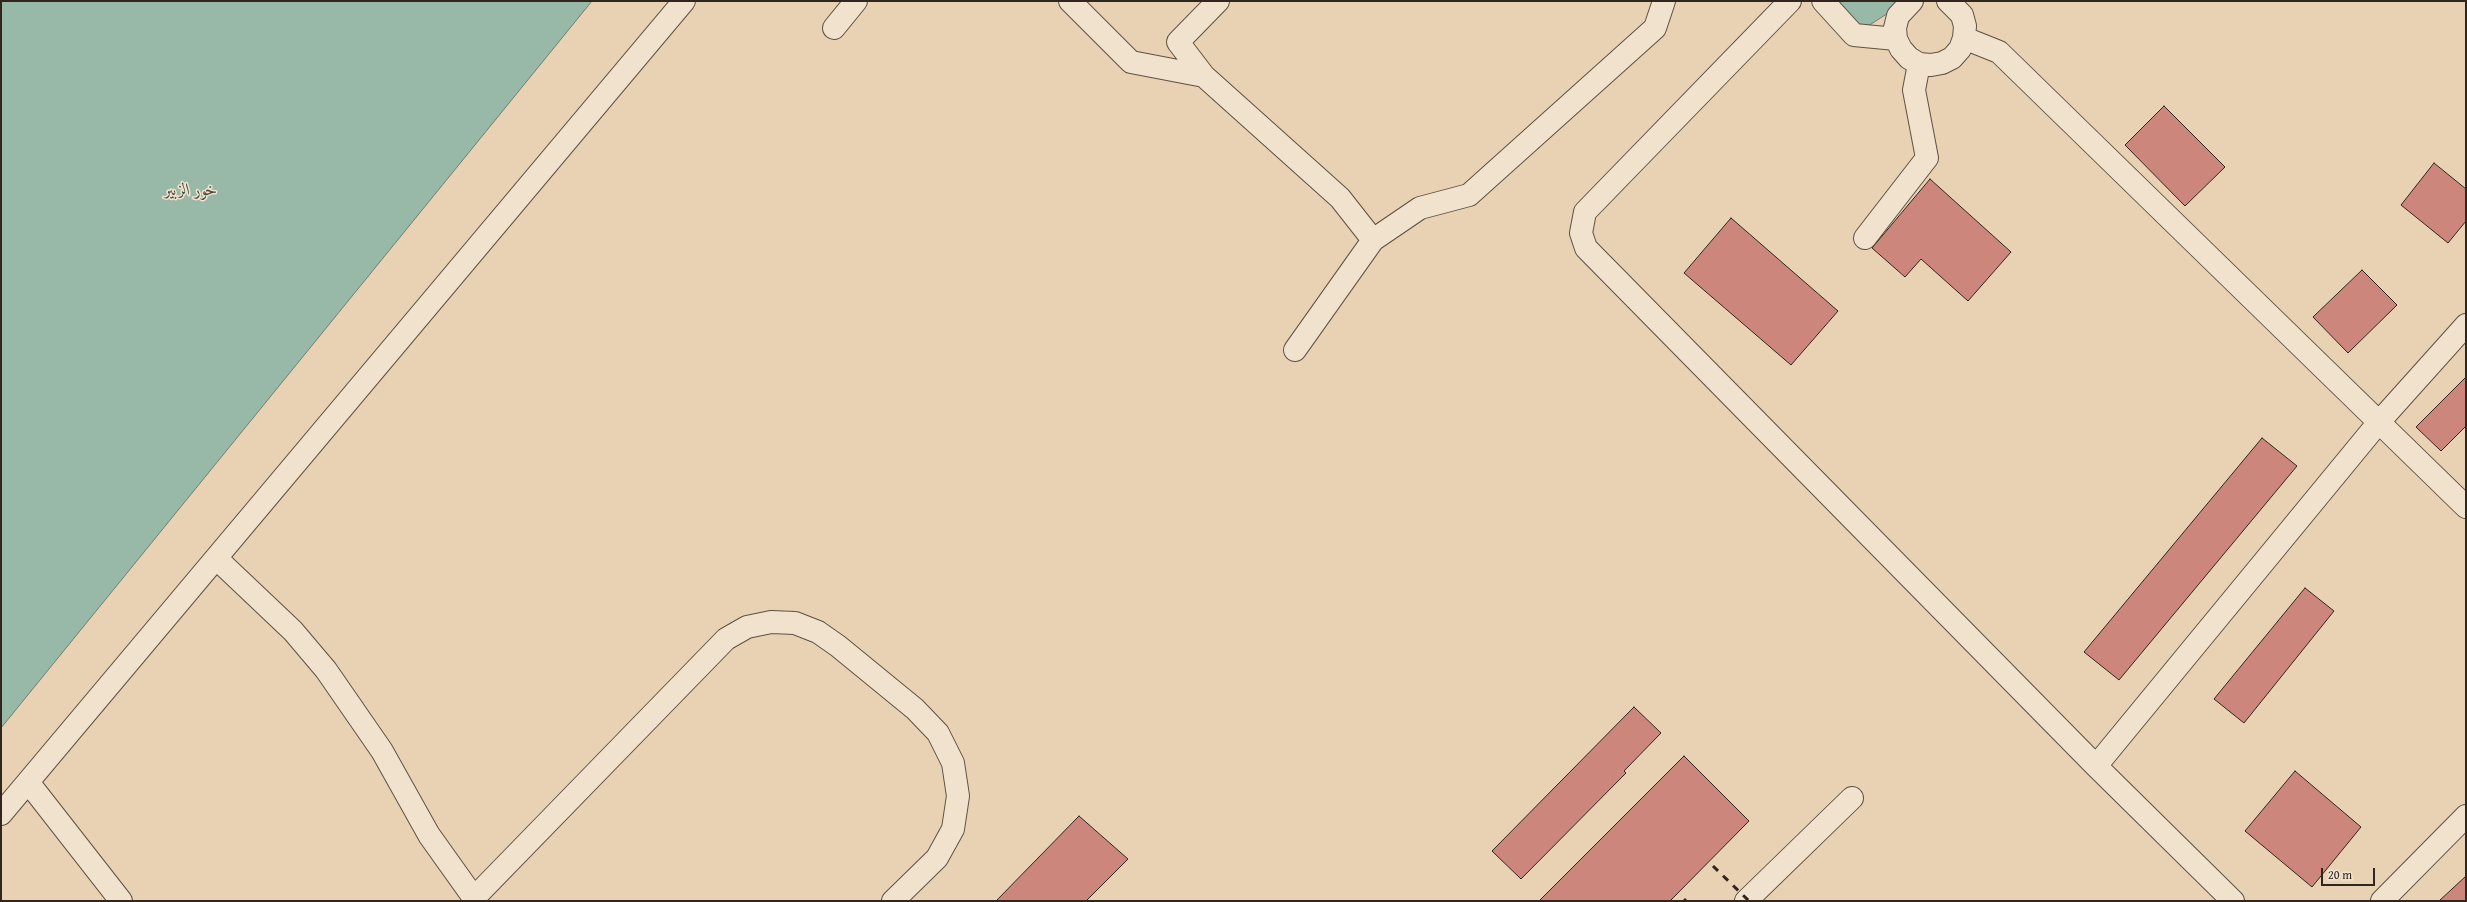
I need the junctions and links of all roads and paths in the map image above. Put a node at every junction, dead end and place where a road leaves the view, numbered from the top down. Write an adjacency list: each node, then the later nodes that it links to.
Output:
1 (684, 1): 21 (lane)
2 (856, 1): 10 (lane)
3 (1070, 1): 14 (lane)
4 (1218, 1): 14 (lane)
5 (1664, 1): 16 (lane)
6 (1790, 1): 22 (lane)
7 (1823, 1): 12 (lane)
8 (1912, 1): 12 (lane)
9 (1954, 3): 11 (lane)
10 (834, 28)
11 (1964, 38): 13 (lane); 19 (lane)
12 (1896, 39): 13 (lane)
13 (1919, 64): 15 (lane)
14 (1204, 76): 16 (lane)
15 (1865, 238)
16 (1373, 240): 18 (lane)
17 (2466, 325): 19 (lane)
18 (1295, 350)
19 (2379, 422): 20 (lane); 22 (lane)
20 (2466, 507)
21 (216, 558): 23 (lane); 27 (lane)
22 (2096, 766): 31 (lane)
23 (28, 782): 25 (lane); 28 (lane)
24 (1852, 798): 30 (lane)
25 (1, 814)
26 (2466, 816): 32 (lane)
27 (475, 900): 29 (lane)
28 (121, 901)
29 (893, 901)
30 (1746, 901)
31 (2233, 901)
32 (2382, 901)

